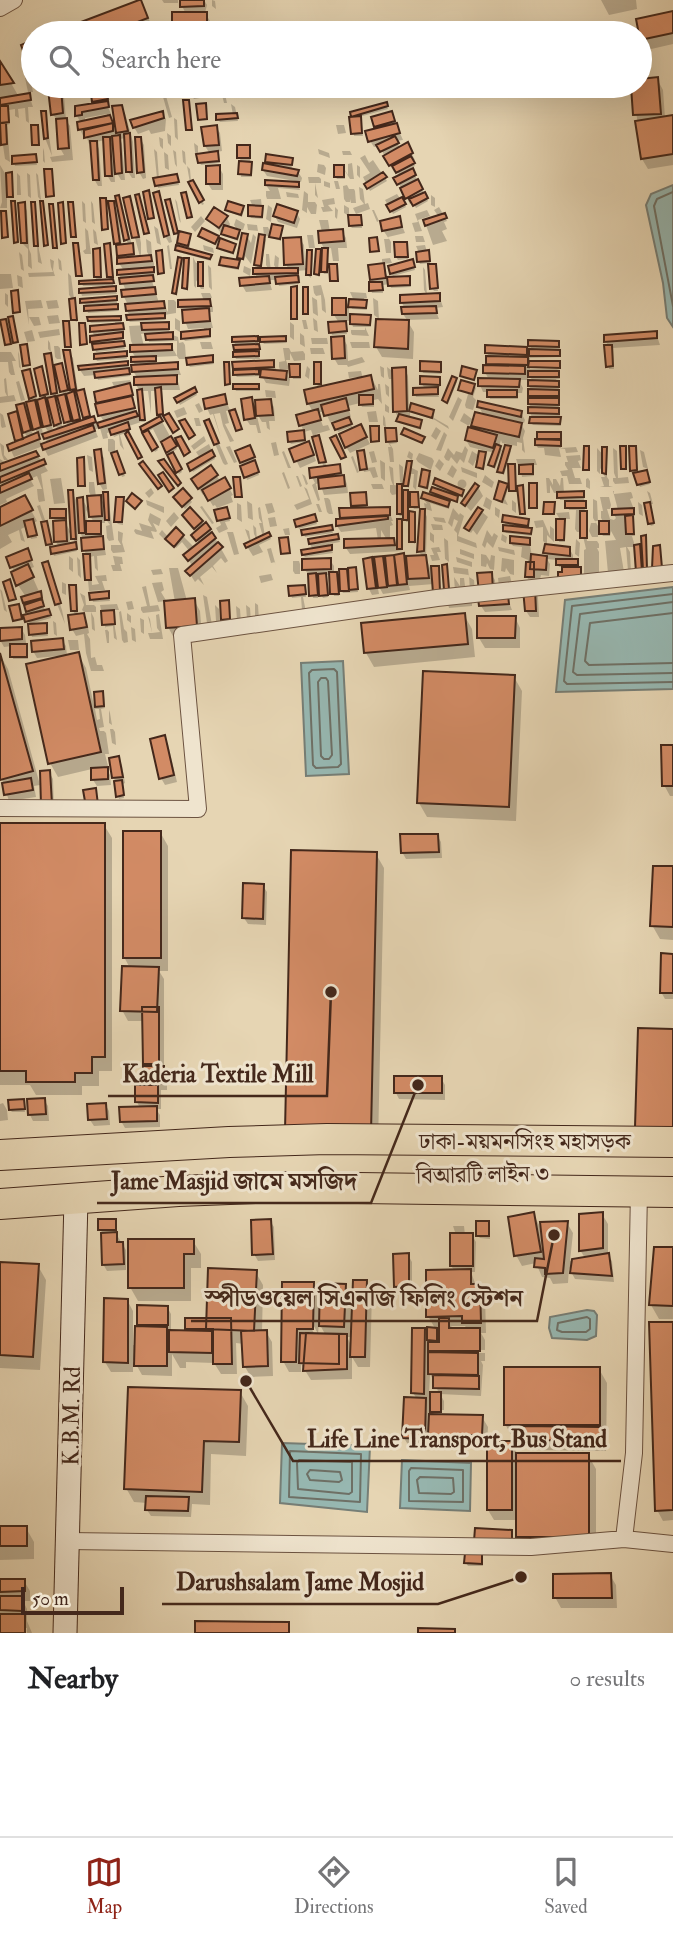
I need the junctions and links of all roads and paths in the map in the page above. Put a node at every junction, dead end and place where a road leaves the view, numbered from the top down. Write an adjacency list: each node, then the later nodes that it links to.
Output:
1 (14, 0): 2 (street)
2 (0, 8)
3 (673, 573): 4 (street)
4 (0, 808)
5 (673, 1142): 6 (highway, ঢাকা-ময়মনসিংহ মহাসড়ক)
6 (0, 1155)
7 (673, 1176): 8 (highway, বিআরটি লাইন ৩)
8 (0, 1184)
9 (639, 1191): 10 (highway, ঢাকা-ময়মনসিংহ মহাসড়ক); 11 (highway, ঢাকা-ময়মনসিংহ মহাসড়ক); 13 (street)
10 (673, 1192)
11 (76, 1199): 12 (highway, ঢাকা-ময়মনসিংহ মহাসড়ক); 14 (street, K.B.M. Rd)
12 (0, 1204)
13 (624, 1539): 14 (street); 15 (street)
14 (68, 1541): 16 (street, K.B.M. Rd)
15 (673, 1544)
16 (65, 1633)

